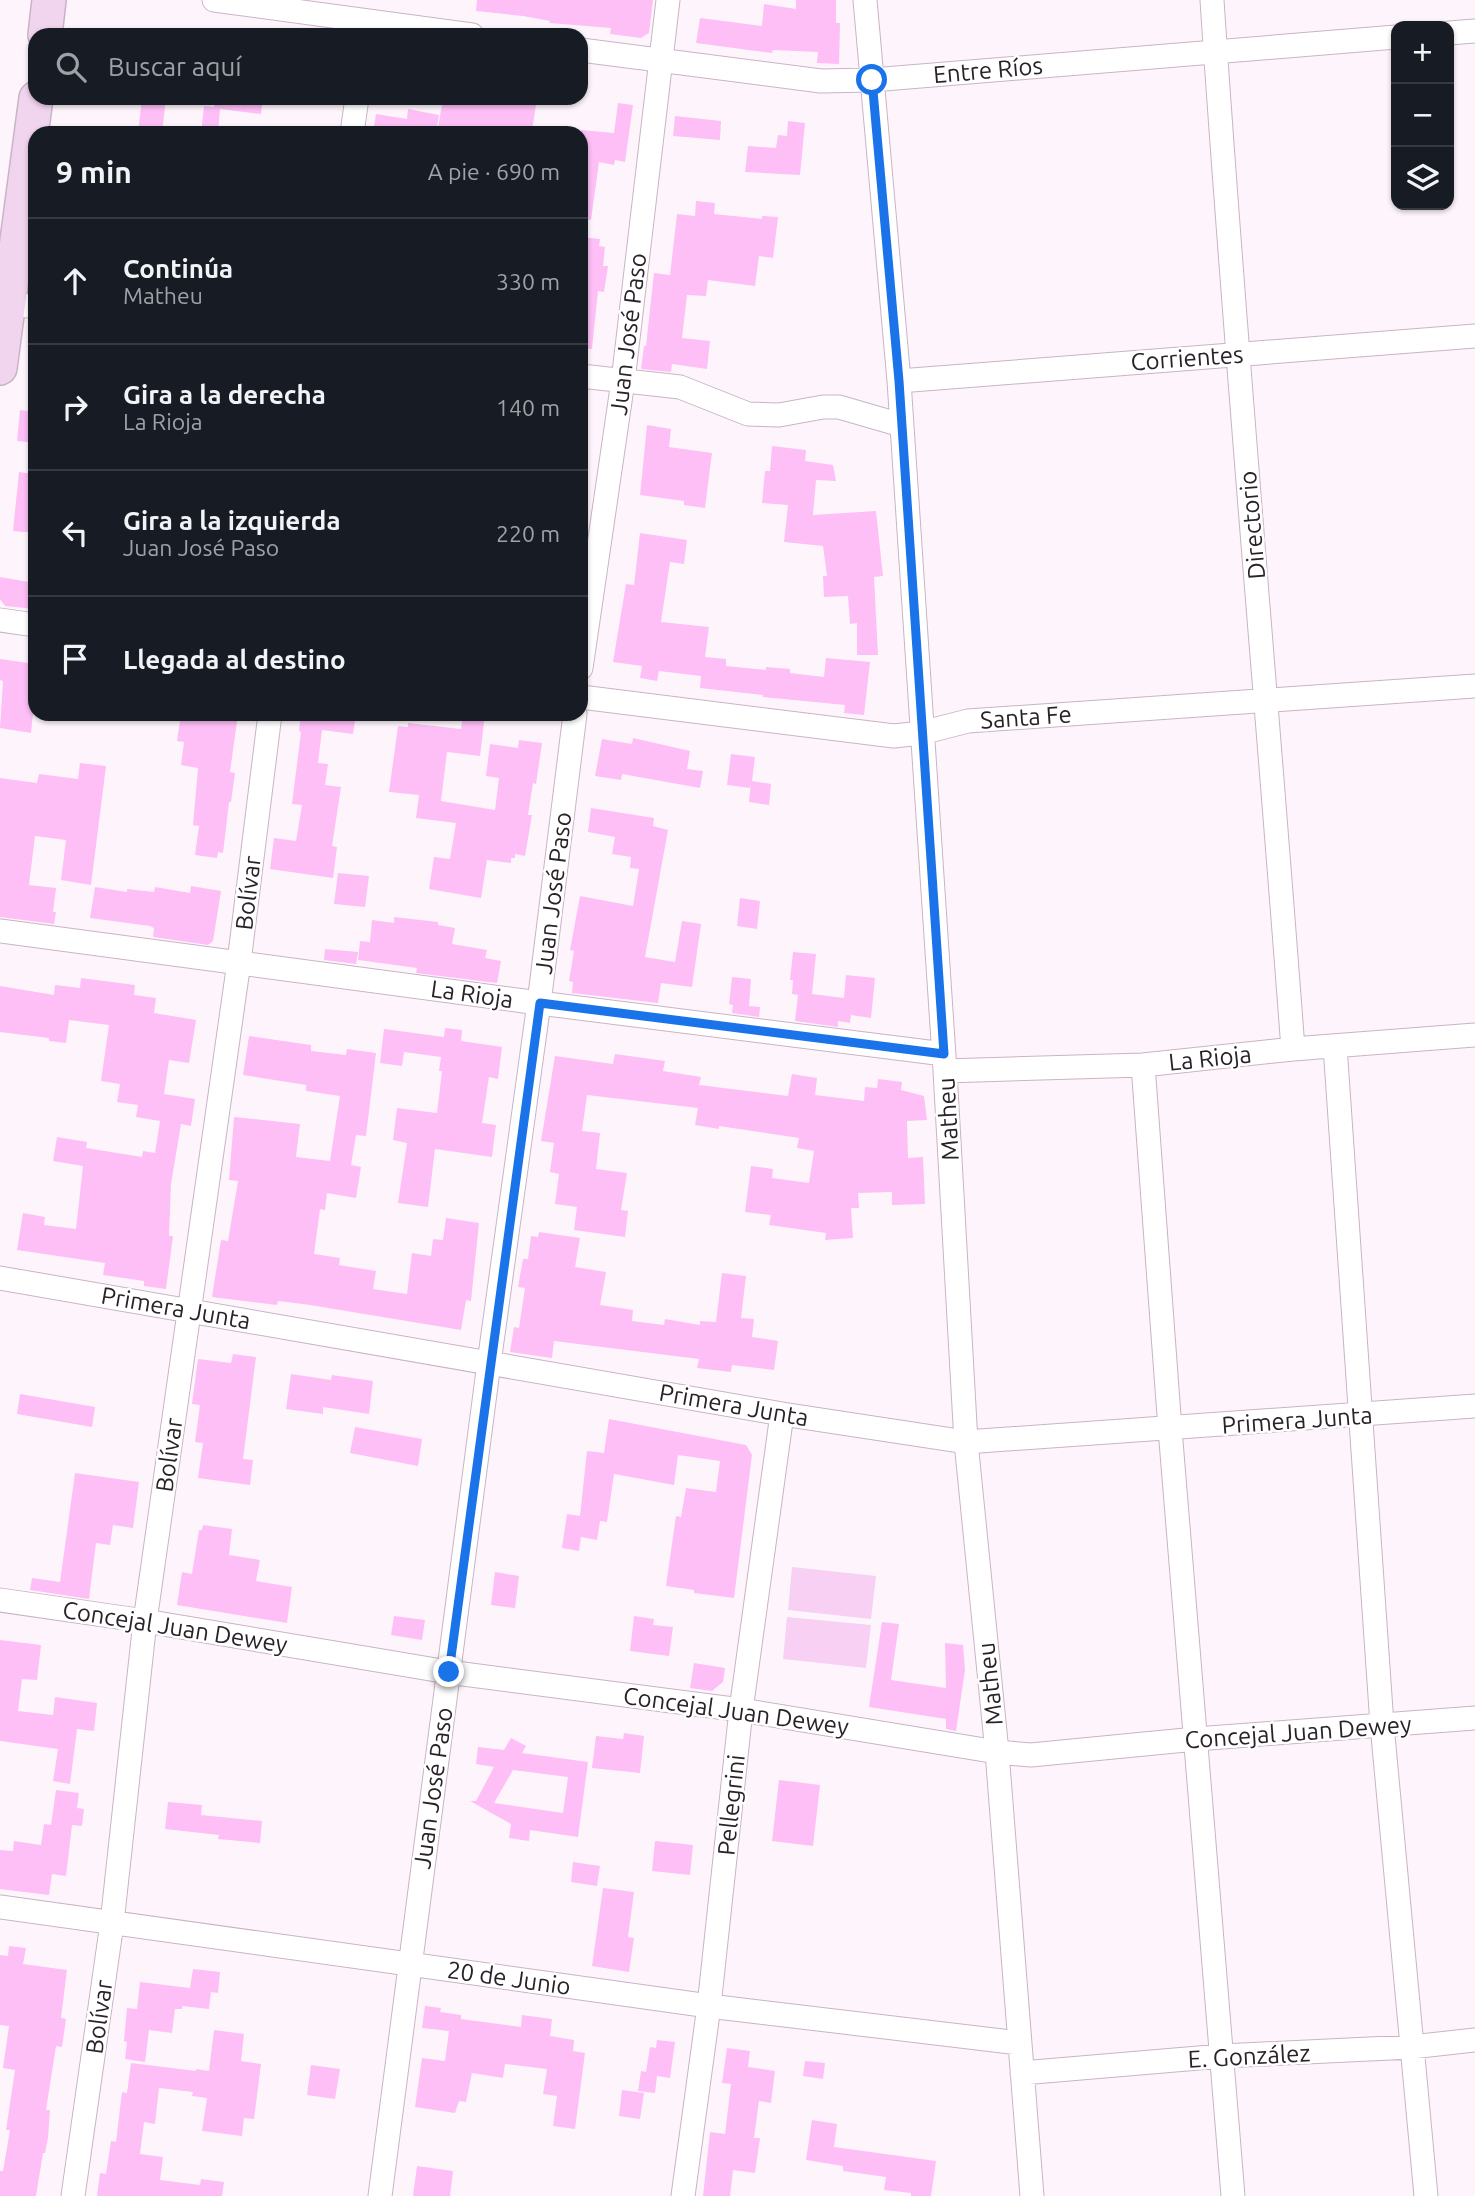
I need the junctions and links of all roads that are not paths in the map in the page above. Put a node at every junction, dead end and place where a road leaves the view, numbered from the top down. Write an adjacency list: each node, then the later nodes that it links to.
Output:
1 (49, 0): 7 (main road)
2 (214, 0): 6 (street)
3 (668, 0): 14 (street, Juan José Paso)
4 (865, 0): 15 (street, Matheu)
5 (1212, 0): 12 (street, Directorio)
6 (369, 18): 8 (street)
7 (46, 28)
8 (430, 28)
9 (1475, 31): 10 (street)
10 (1454, 33)
11 (1391, 37): 12 (street, Entre Ríos)
12 (1215, 51): 15 (street, Entre Ríos); 23 (street, Directorio)
13 (588, 52): 14 (street, Entre Ríos)
14 (660, 62): 15 (street, Entre Ríos); 26 (street, Juan José Paso)
15 (872, 80): 27 (street, Matheu)
16 (35, 105): 18 (main road)
17 (356, 105): 19 (street)
18 (33, 126)
19 (353, 126)
20 (28, 176): 21 (main road)
21 (15, 304): 24 (main road)
22 (1475, 336): 23 (street, Corrientes)
23 (1237, 354): 27 (street, Corrientes); 34 (street, Directorio)
24 (0, 368)
25 (588, 377): 26 (street)
26 (623, 381): 28 (street); 29 (street, Juan José Paso)
27 (899, 381): 28 (street, Matheu)
28 (901, 425): 37 (street, Matheu)
29 (588, 620)
30 (0, 621): 31 (street)
31 (28, 624)
32 (1475, 686): 34 (street, Santa Fe)
33 (588, 698): 37 (street, Santa Fe)
34 (1267, 700): 37 (street, Santa Fe); 43 (street, Directorio)
35 (269, 721): 39 (street, Bolívar)
36 (574, 721): 40 (street, Juan José Paso)
37 (921, 733): 44 (street, Matheu)
38 (0, 931): 39 (street, La Rioja)
39 (239, 962): 40 (street, La Rioja); 47 (street, Bolívar)
40 (540, 1003): 44 (street, La Rioja); 48 (street, Juan José Paso)
41 (1475, 1035): 42 (street, La Rioja)
42 (1335, 1046): 43 (street, La Rioja); 51 (street)
43 (1293, 1049): 45 (street, La Rioja)
44 (944, 1063): 45 (street, La Rioja); 53 (street, Matheu)
45 (1143, 1065): 52 (street)
46 (0, 1278): 47 (street, Primera Junta)
47 (189, 1310): 48 (street, Primera Junta); 55 (street, Bolívar)
48 (489, 1363): 50 (street, Primera Junta); 56 (street, Juan José Paso)
49 (1475, 1406): 51 (street, Primera Junta)
50 (782, 1414): 53 (street, Primera Junta); 57 (street, Pellegrini)
51 (1360, 1416): 52 (street, Primera Junta); 59 (street)
52 (1170, 1429): 53 (street, Primera Junta); 60 (street)
53 (966, 1442): 61 (street, Matheu)
54 (0, 1600): 55 (street, Concejal Juan Dewey)
55 (145, 1621): 56 (street, Concejal Juan Dewey); 63 (street, Bolívar)
56 (449, 1672): 57 (street, Concejal Juan Dewey); 64 (street, Juan José Paso)
57 (741, 1710): 61 (street, Concejal Juan Dewey); 65 (street, Pellegrini)
58 (1475, 1718): 59 (street, Concejal Juan Dewey)
59 (1382, 1725): 60 (street, Concejal Juan Dewey); 68 (street)
60 (1196, 1739): 61 (street, Concejal Juan Dewey); 69 (street)
61 (997, 1752): 67 (street, Matheu)
62 (0, 1907): 63 (street, 20 de Junio)
63 (112, 1923): 64 (street, 20 de Junio); 71 (street, Bolívar)
64 (410, 1964): 65 (street, 20 de Junio); 72 (street, Juan José Paso)
65 (709, 2006): 67 (street, 20 de Junio); 73 (street, Pellegrini)
66 (1475, 2040): 68 (street, E. González)
67 (1020, 2043): 70 (street, Matheu)
68 (1411, 2047): 69 (street, E. González); 76 (street)
69 (1222, 2056): 70 (street, E. González); 75 (street)
70 (1022, 2073): 74 (street, Matheu)
71 (73, 2196)
72 (380, 2196)
73 (682, 2196)
74 (1032, 2196)
75 (1233, 2196)
76 (1426, 2196)

